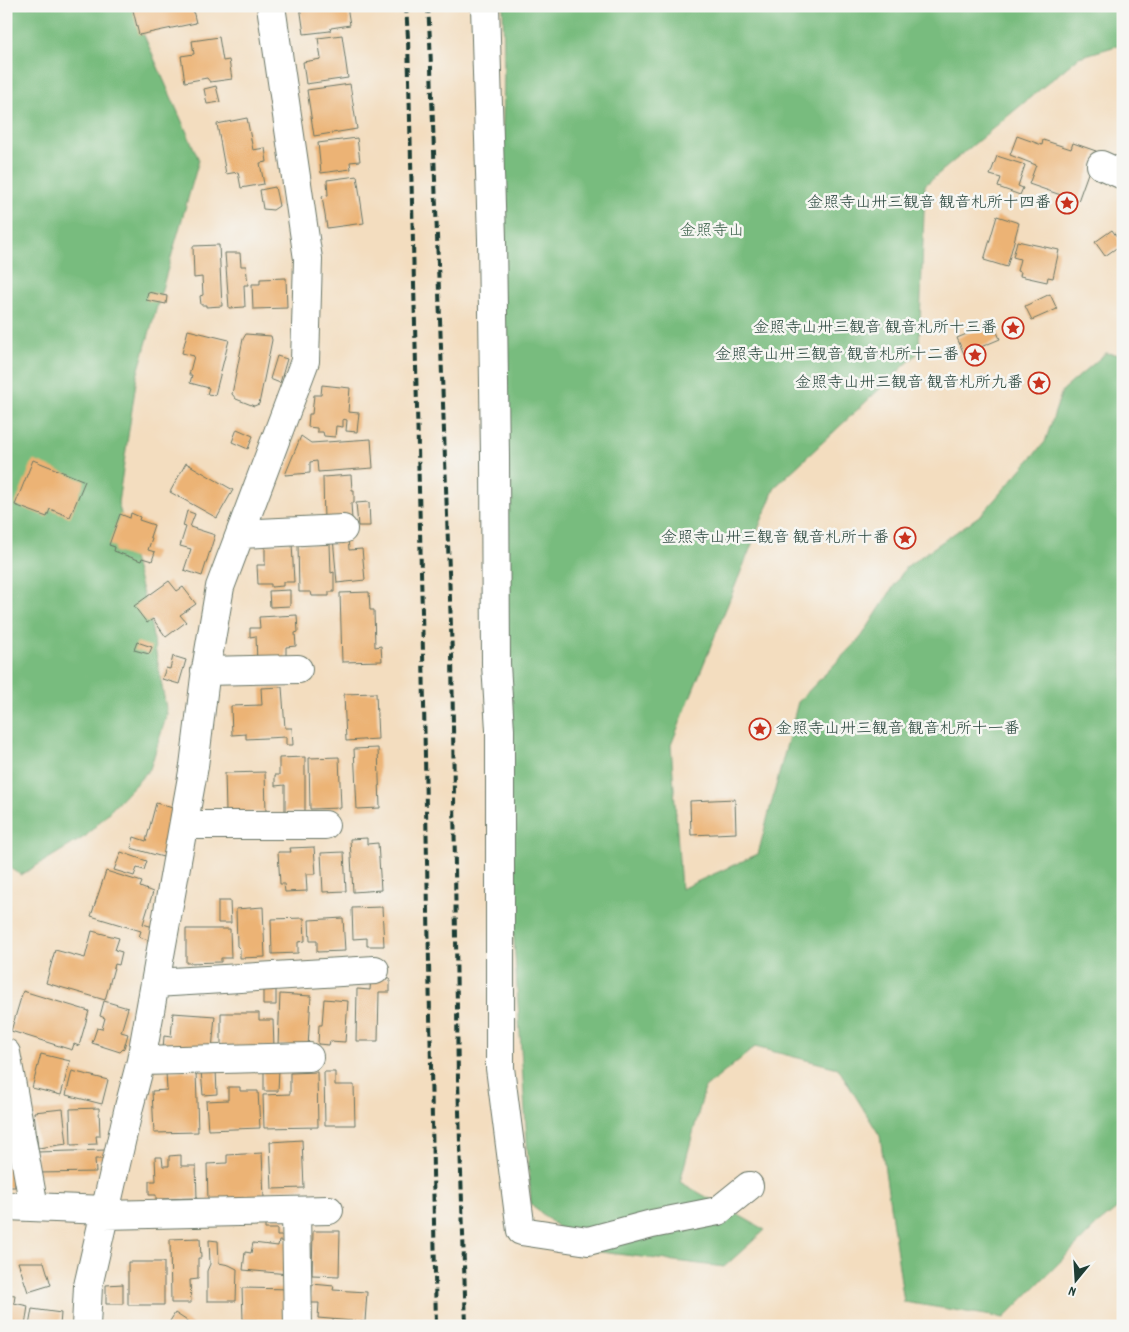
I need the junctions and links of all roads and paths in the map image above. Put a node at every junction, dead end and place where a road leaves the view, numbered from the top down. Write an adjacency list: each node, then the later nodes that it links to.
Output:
1 (271, 6): 4 (street)
2 (485, 6): 14 (street)
3 (343, 528): 4 (street)
4 (240, 534): 6 (street)
5 (298, 669): 6 (street)
6 (206, 672): 7 (street)
7 (184, 825): 8 (street); 10 (street)
8 (325, 825)
9 (375, 970): 10 (street)
10 (155, 983): 13 (street)
11 (309, 1057): 13 (street)
12 (7, 1059): 16 (street)
13 (141, 1061): 19 (street)
14 (749, 1186)
15 (6, 1206): 16 (street)
16 (34, 1207): 19 (street)
17 (329, 1210): 18 (street)
18 (296, 1211): 19 (street); 21 (street)
19 (105, 1213): 20 (street)
20 (86, 1326)
21 (298, 1326)

